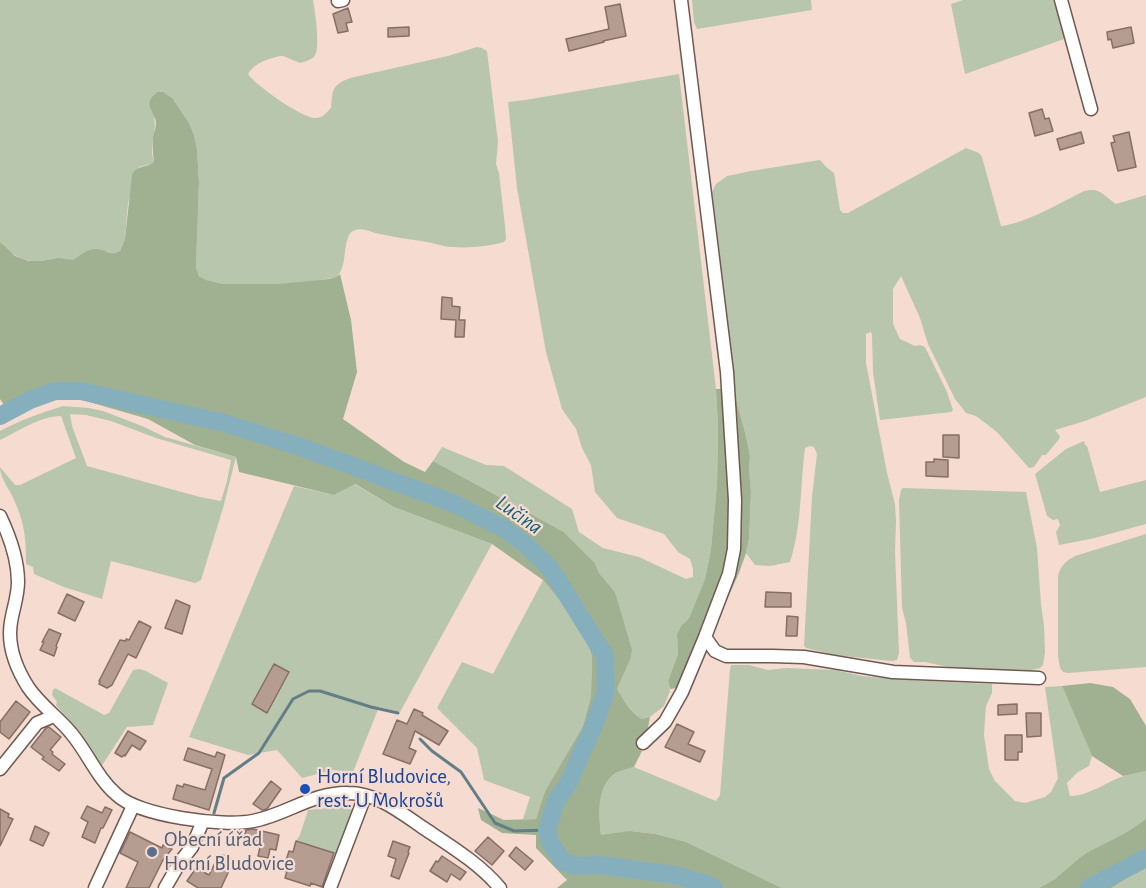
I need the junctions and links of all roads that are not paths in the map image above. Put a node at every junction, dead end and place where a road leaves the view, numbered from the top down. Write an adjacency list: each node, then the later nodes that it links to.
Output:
1 (681, 0): 5 (street)
2 (1061, 0): 3 (street)
3 (1091, 109)
4 (0, 516): 7 (street)
5 (705, 637): 6 (street); 8 (street)
6 (1039, 678)
7 (54, 716): 9 (street); 11 (street)
8 (643, 743)
9 (0, 769)
10 (365, 796): 12 (street); 15 (street); 16 (street)
11 (133, 806): 12 (street); 13 (street)
12 (203, 821): 14 (street)
13 (95, 888)
14 (165, 888)
15 (330, 888)
16 (500, 888)

